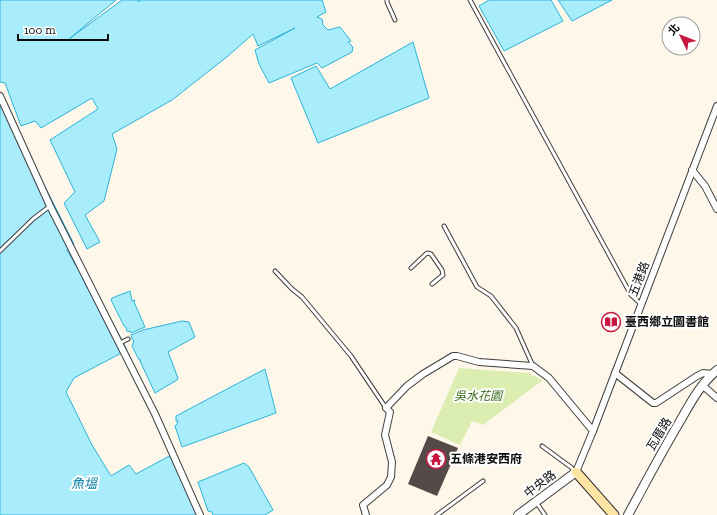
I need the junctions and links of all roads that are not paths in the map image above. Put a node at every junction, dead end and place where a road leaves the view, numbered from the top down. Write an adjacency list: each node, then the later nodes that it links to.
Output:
1 (387, 0): 3 (lane)
2 (470, 0): 14 (lane)
3 (395, 20)
4 (0, 96): 7 (street)
5 (717, 106): 6 (street, 五港路)
6 (692, 170): 8 (street); 14 (street, 五港路)
7 (50, 206): 10 (lane); 16 (street)
8 (717, 209)
9 (444, 226): 17 (lane)
10 (0, 251)
11 (411, 268): 13 (lane)
12 (275, 271): 22 (lane)
13 (432, 284)
14 (642, 305): 19 (street, 五港路)
15 (128, 339): 16 (lane)
16 (120, 343): 28 (street)
17 (533, 366): 22 (street); 23 (street)
18 (715, 372): 19 (street); 20 (street, 瓦厝路)
19 (615, 373): 23 (street, 五港路)
20 (702, 385): 21 (street); 34 (street, 瓦厝路)
21 (717, 398)
22 (386, 408): 29 (street)
23 (593, 431): 25 (street, 五港路)
24 (542, 446): 25 (lane)
25 (575, 472): 27 (street, 中央路); 33 (main road)
26 (483, 481): 30 (lane)
27 (536, 502): 31 (street, 中央路); 32 (lane)
28 (200, 515)
29 (366, 515)
30 (437, 515)
31 (518, 515)
32 (545, 515)
33 (614, 515)
34 (628, 515)

